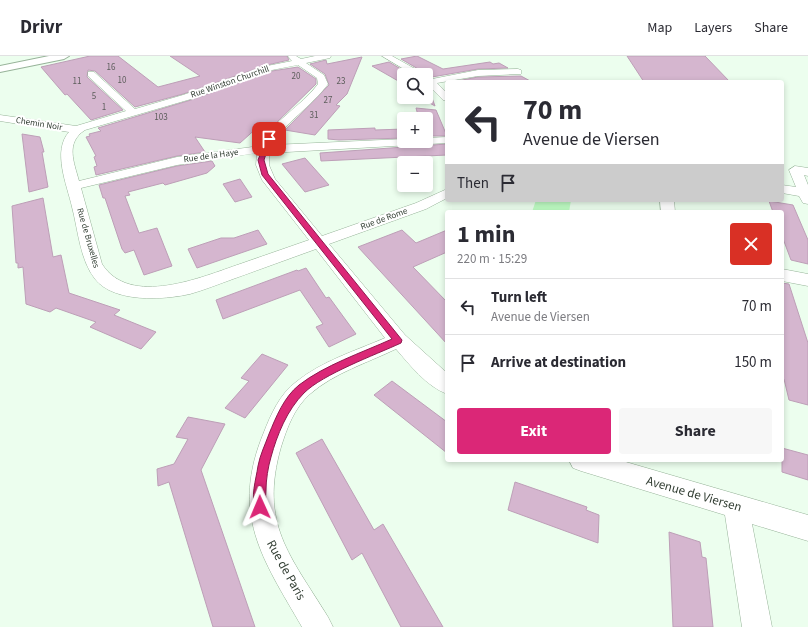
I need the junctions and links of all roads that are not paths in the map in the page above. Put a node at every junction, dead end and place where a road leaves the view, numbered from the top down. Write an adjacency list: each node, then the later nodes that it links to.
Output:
1 (64, 56): 6 (street)
2 (327, 56): 4 (street, Rue Winston Churchill)
3 (386, 56): 5 (street)
4 (295, 59): 12 (street, Rue Winston Churchill); 16 (street)
5 (408, 68)
6 (0, 69)
7 (518, 72): 9 (street)
8 (91, 74): 12 (street)
9 (433, 79)
10 (433, 85): 11 (street)
11 (445, 96)
12 (134, 112): 14 (street)
13 (0, 118): 14 (street, Chemin Noir)
14 (77, 130): 18 (street, Rue de Bruxelles)
15 (445, 140): 16 (street, Rue de la Haye)
16 (264, 149): 18 (street, Rue de la Haye); 22 (street)
17 (808, 172): 21 (street)
18 (73, 186): 22 (street, Rue de Bruxelles)
19 (784, 190): 21 (street)
20 (445, 194): 22 (street, Rue de Rome)
21 (806, 196)
22 (319, 243): 25 (street)
23 (784, 275): 24 (street)
24 (808, 280)
25 (398, 340): 26 (street); 30 (street, Rue de Paris)
26 (445, 383)
27 (588, 462): 28 (street, Avenue de Viersen)
28 (736, 506): 29 (street, Avenue de Viersen); 31 (street)
29 (808, 528)
30 (318, 627)
31 (757, 627)

